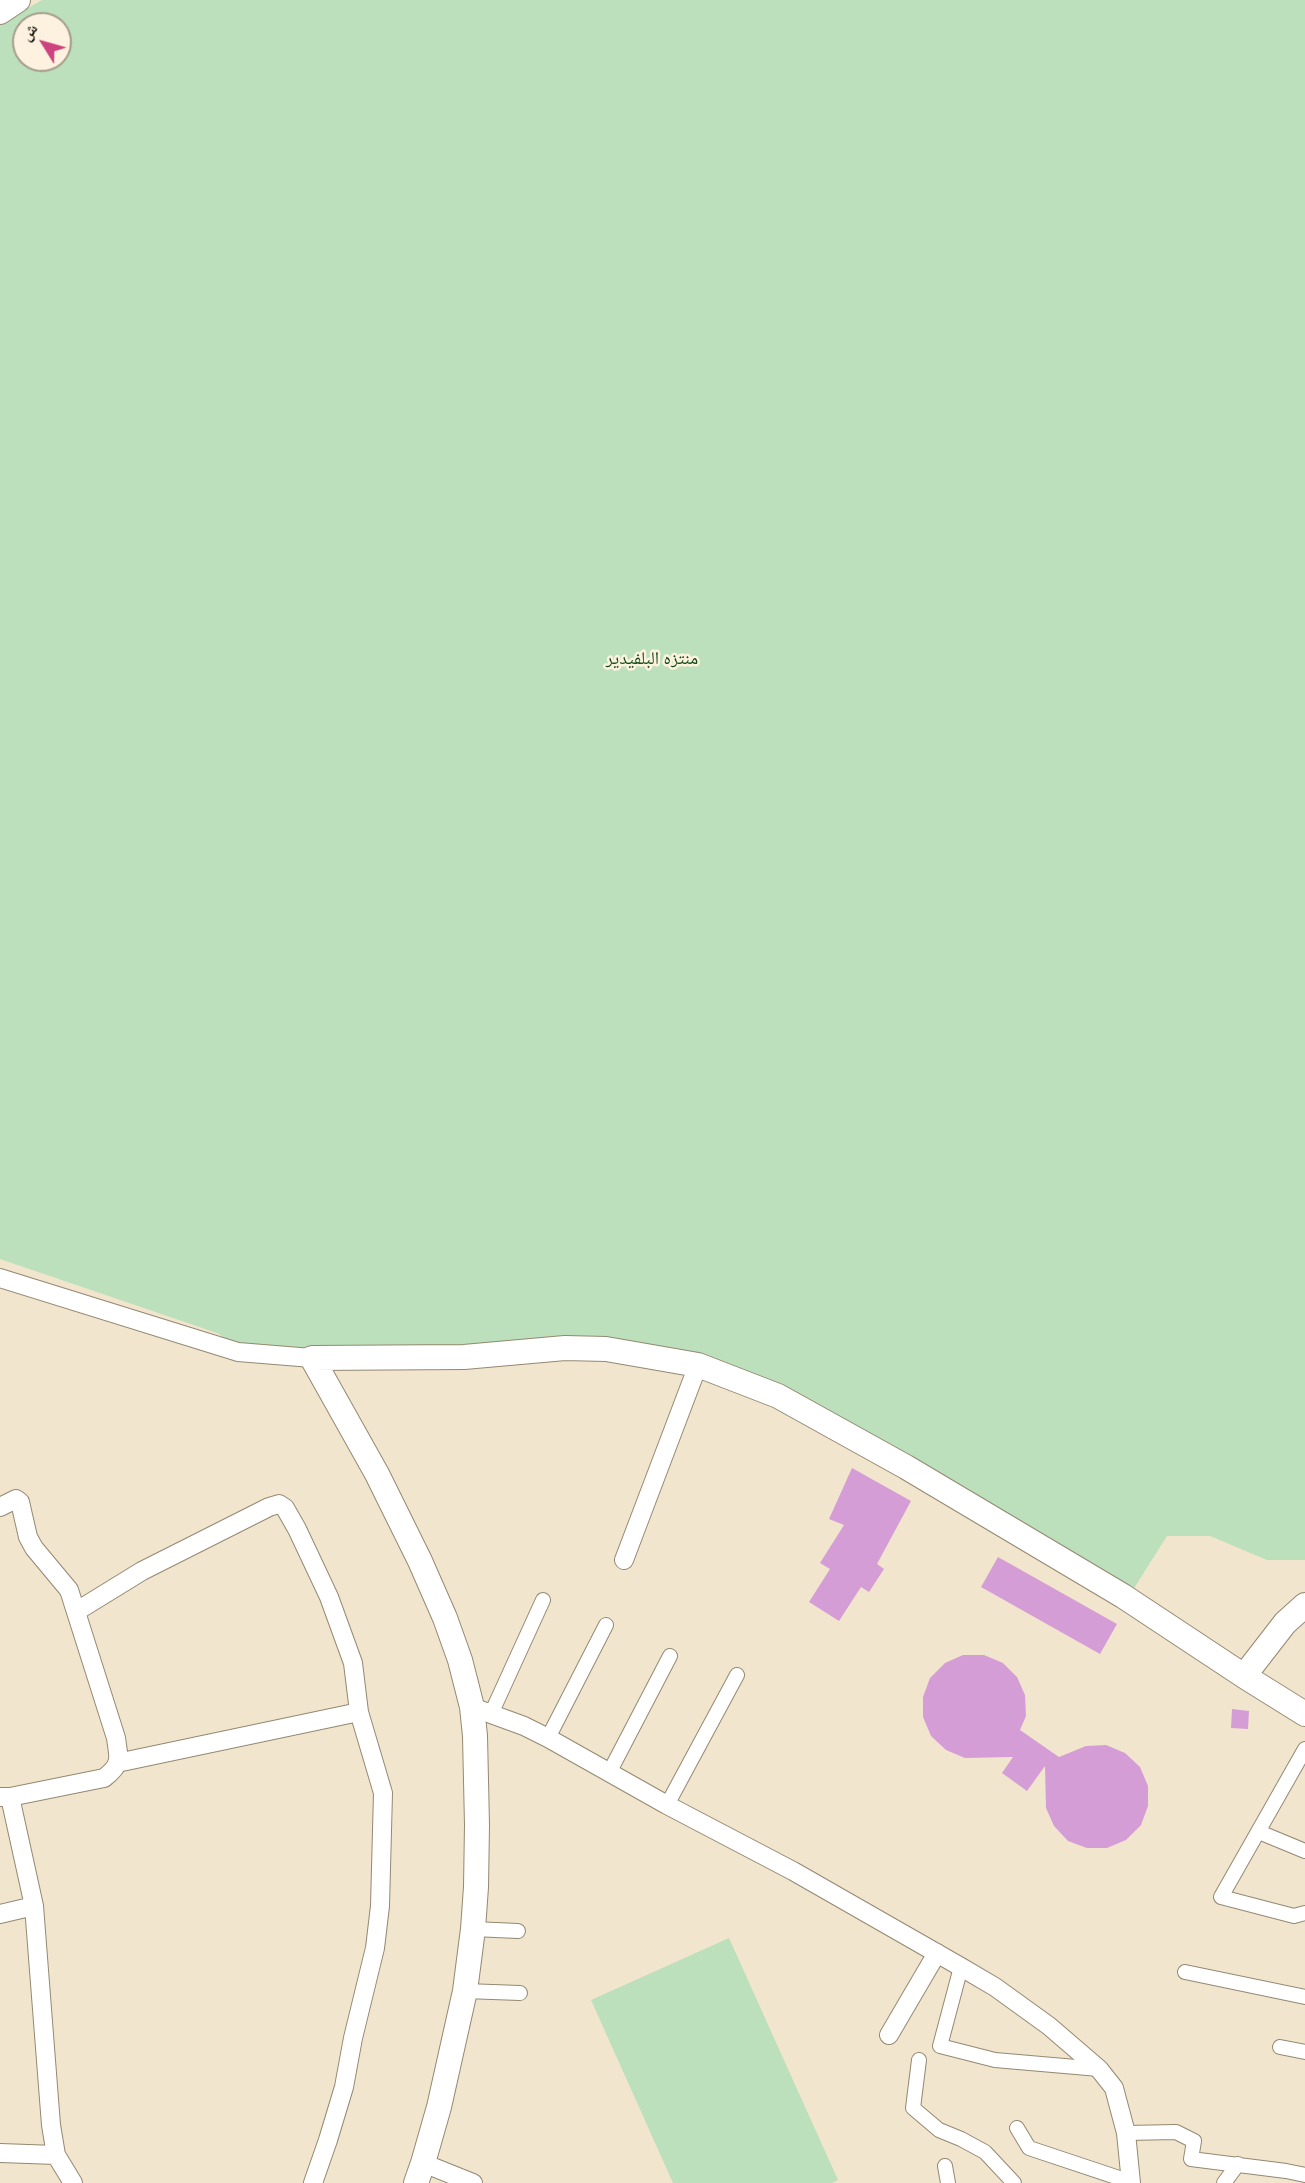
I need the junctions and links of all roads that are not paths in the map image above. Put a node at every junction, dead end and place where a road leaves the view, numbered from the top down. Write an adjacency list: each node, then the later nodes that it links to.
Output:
1 (18, 0): 2 (street)
2 (0, 12)
3 (0, 1278): 4 (street)
4 (312, 1358): 5 (street); 15 (street)
5 (698, 1365): 7 (street); 14 (street)
6 (0, 1507): 10 (street)
7 (624, 1560)
8 (543, 1600): 15 (street)
9 (1305, 1605): 14 (street)
10 (77, 1611): 16 (street); 20 (street)
11 (606, 1624): 18 (street)
12 (670, 1656): 21 (street)
13 (737, 1675): 23 (street)
14 (1244, 1676): 17 (street)
15 (481, 1711): 18 (street); 29 (street)
16 (358, 1712): 20 (street); 52 (street)
17 (1305, 1714)
18 (548, 1738): 21 (street)
19 (1305, 1749): 24 (street)
20 (117, 1763): 22 (street)
21 (609, 1773): 23 (street)
22 (5, 1797): 26 (street)
23 (667, 1805): 31 (street)
24 (1259, 1832): 25 (street); 27 (street)
25 (1305, 1851)
26 (34, 1905): 28 (street); 45 (street)
27 (1305, 1913)
28 (0, 1914)
29 (472, 1929): 30 (street); 34 (street)
30 (518, 1931)
31 (938, 1953): 32 (street); 37 (street)
32 (961, 1966): 41 (street); 41 (street)
33 (1185, 1972): 36 (street)
34 (465, 1991): 35 (street); 48 (street)
35 (520, 1993)
36 (1305, 1997)
37 (889, 2035)
38 (1280, 2047): 39 (street)
39 (1305, 2052)
40 (919, 2060): 55 (street)
41 (1099, 2069): 43 (street)
42 (1017, 2128): 50 (street)
43 (1126, 2133): 46 (street); 50 (street)
44 (0, 2152): 45 (street)
45 (56, 2155): 51 (street)
46 (1238, 2164): 49 (street); 56 (street)
47 (945, 2166): 54 (street)
48 (420, 2173): 53 (street)
49 (1305, 2175)
50 (1131, 2182)
51 (73, 2183)
52 (313, 2183)
53 (473, 2183)
54 (948, 2183)
55 (1014, 2183)
56 (1224, 2183)

